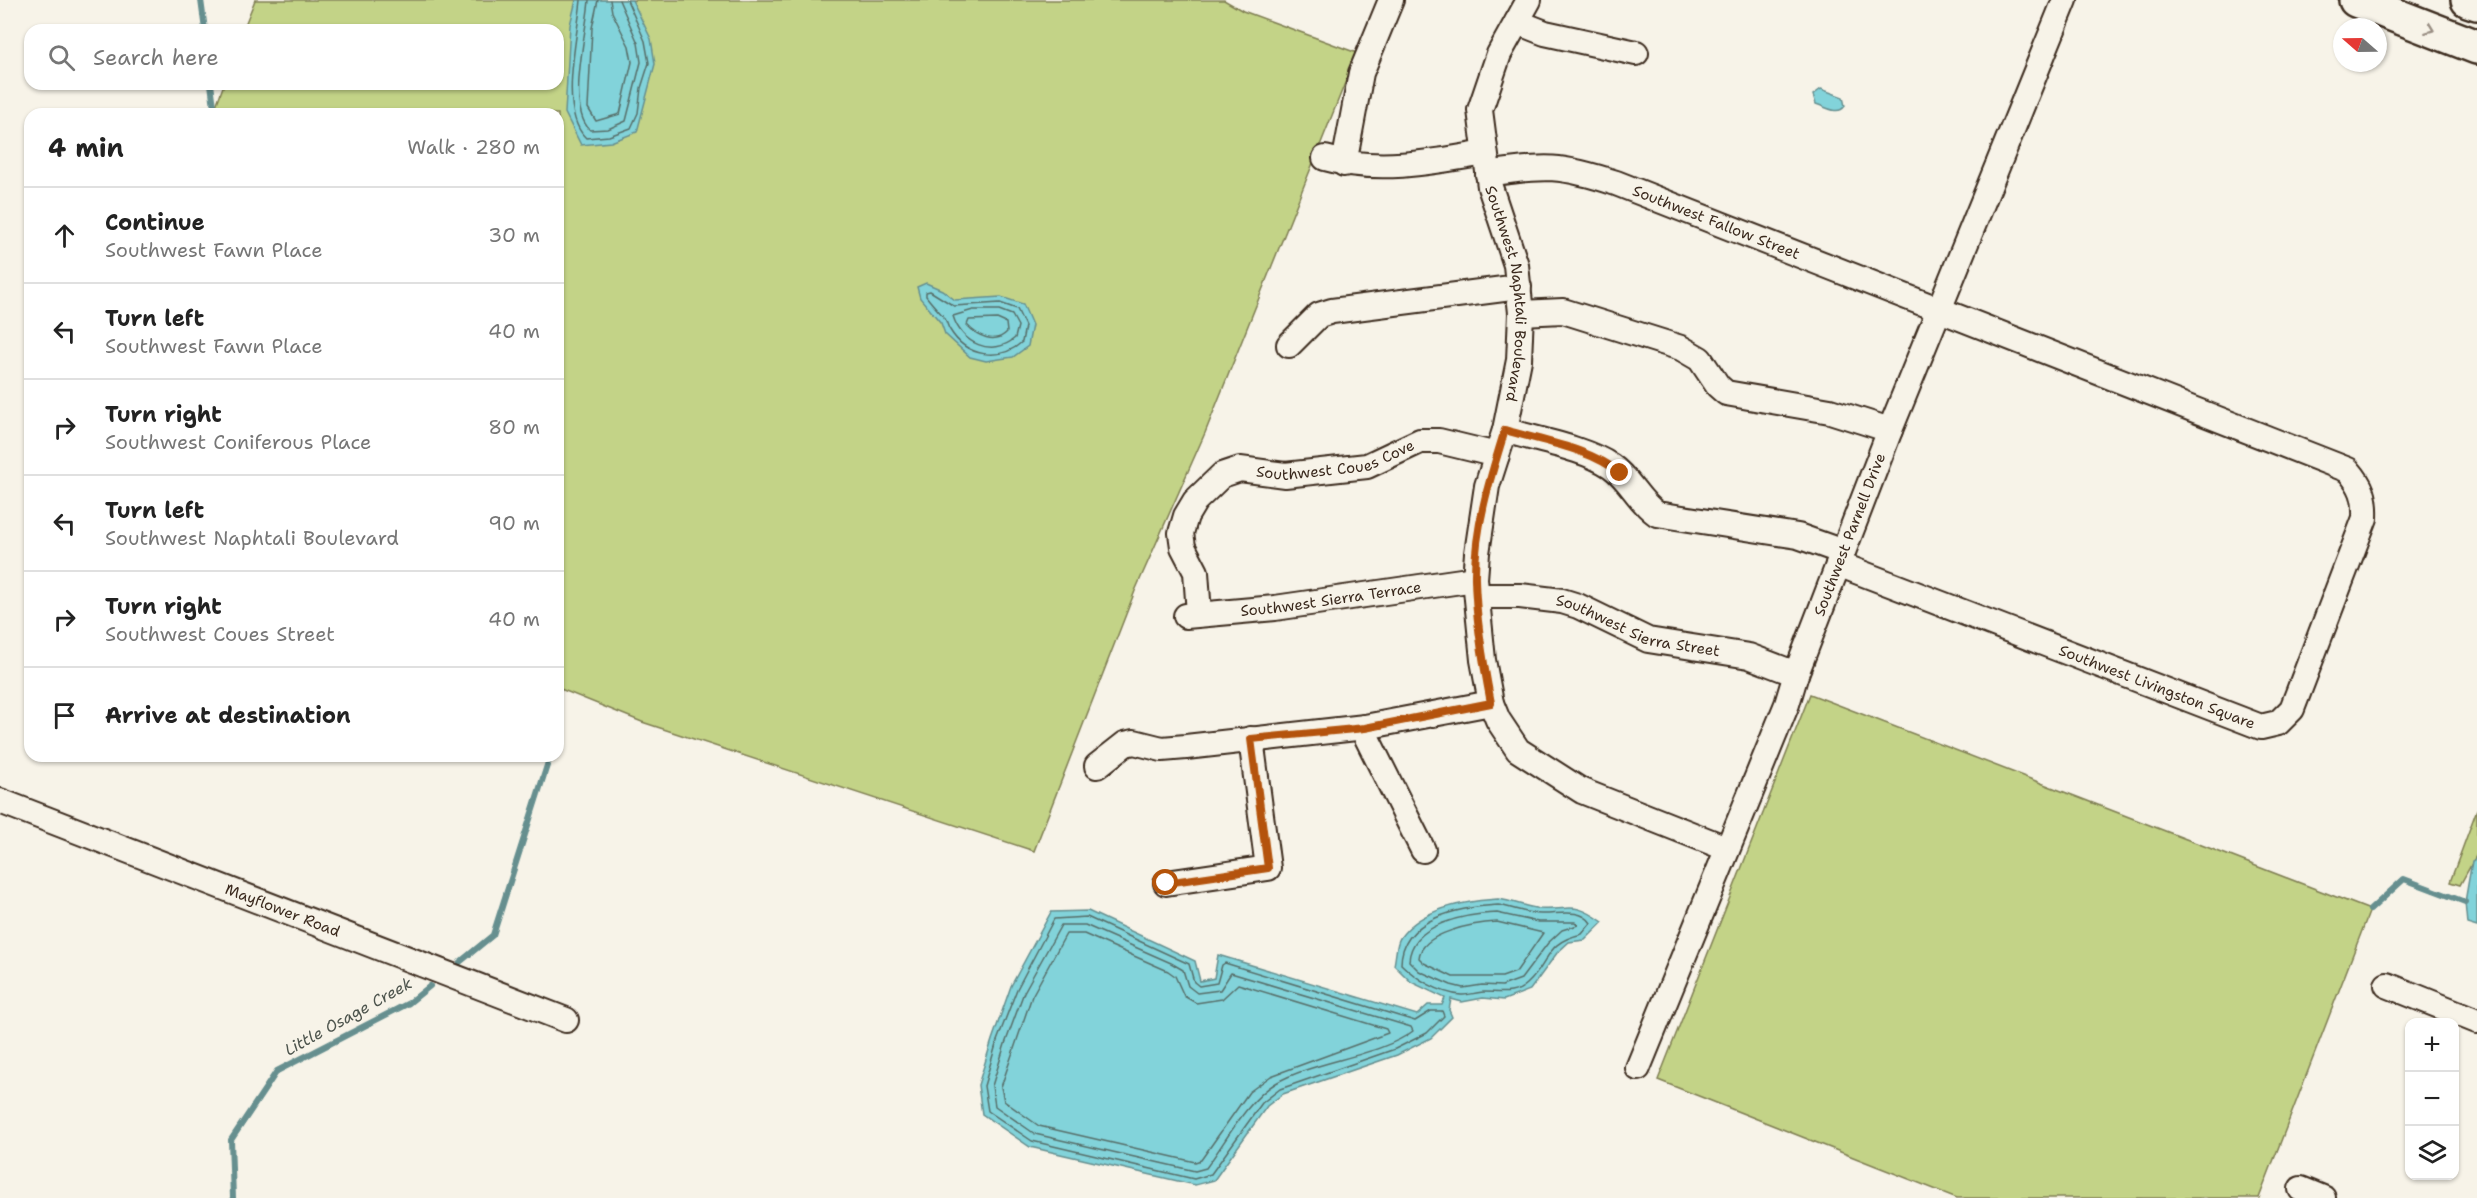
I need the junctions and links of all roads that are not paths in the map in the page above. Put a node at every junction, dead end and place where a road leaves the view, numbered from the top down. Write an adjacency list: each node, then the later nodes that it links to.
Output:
1 (1390, 0): 10 (street, Southwest Fallow Street)
2 (1529, 0): 7 (street, Southwest Naphtali Boulevard)
3 (2065, 0): 12 (street, Southwest Parnell Drive)
4 (2356, 0): 8 (main road, one-way to 8)
5 (2468, 0): 6 (main road)
6 (2477, 3)
7 (1517, 22): 9 (street); 10 (street, Southwest Naphtali Boulevard)
8 (2477, 47)
9 (1636, 53)
10 (1486, 164): 11 (street, Southwest Naphtali Boulevard); 12 (street, Southwest Fallow Street)
11 (1519, 287): 13 (street, Southwest Naphtali Boulevard); 14 (street)
12 (1940, 311): 16 (street, Southwest Parnell Drive); 18 (street, Southwest Livingston Square)
13 (1521, 313): 15 (street, Southwest Naphtali Boulevard); 16 (street)
14 (1289, 345)
15 (1505, 430): 17 (street, Southwest Naphtali Boulevard); 18 (street, Southwest Livingston Square)
16 (1890, 430): 18 (street, Southwest Parnell Drive)
17 (1497, 455): 19 (street, Southwest Naphtali Boulevard); 20 (street, Southwest Coues Cove)
18 (1841, 558): 21 (street, Southwest Parnell Drive)
19 (1476, 588): 20 (street, Southwest Sierra Terrace); 21 (street, Southwest Sierra Street); 22 (street, Southwest Naphtali Boulevard)
20 (1193, 615)
21 (1796, 674): 27 (street, Southwest Parnell Drive)
22 (1491, 703): 23 (street); 27 (street, Southwest Naphtali Boulevard)
23 (1365, 728): 24 (street); 28 (street)
24 (1251, 739): 25 (street); 29 (street)
25 (1097, 766)
26 (0, 801): 31 (street, Mayflower Road)
27 (1726, 848): 33 (street, Southwest Parnell Drive)
28 (1423, 850)
29 (1166, 883)
30 (2387, 985): 32 (street)
31 (566, 1020)
32 (2477, 1022)
33 (1638, 1068)
34 (2301, 1189): 35 (street)
35 (2323, 1198)

